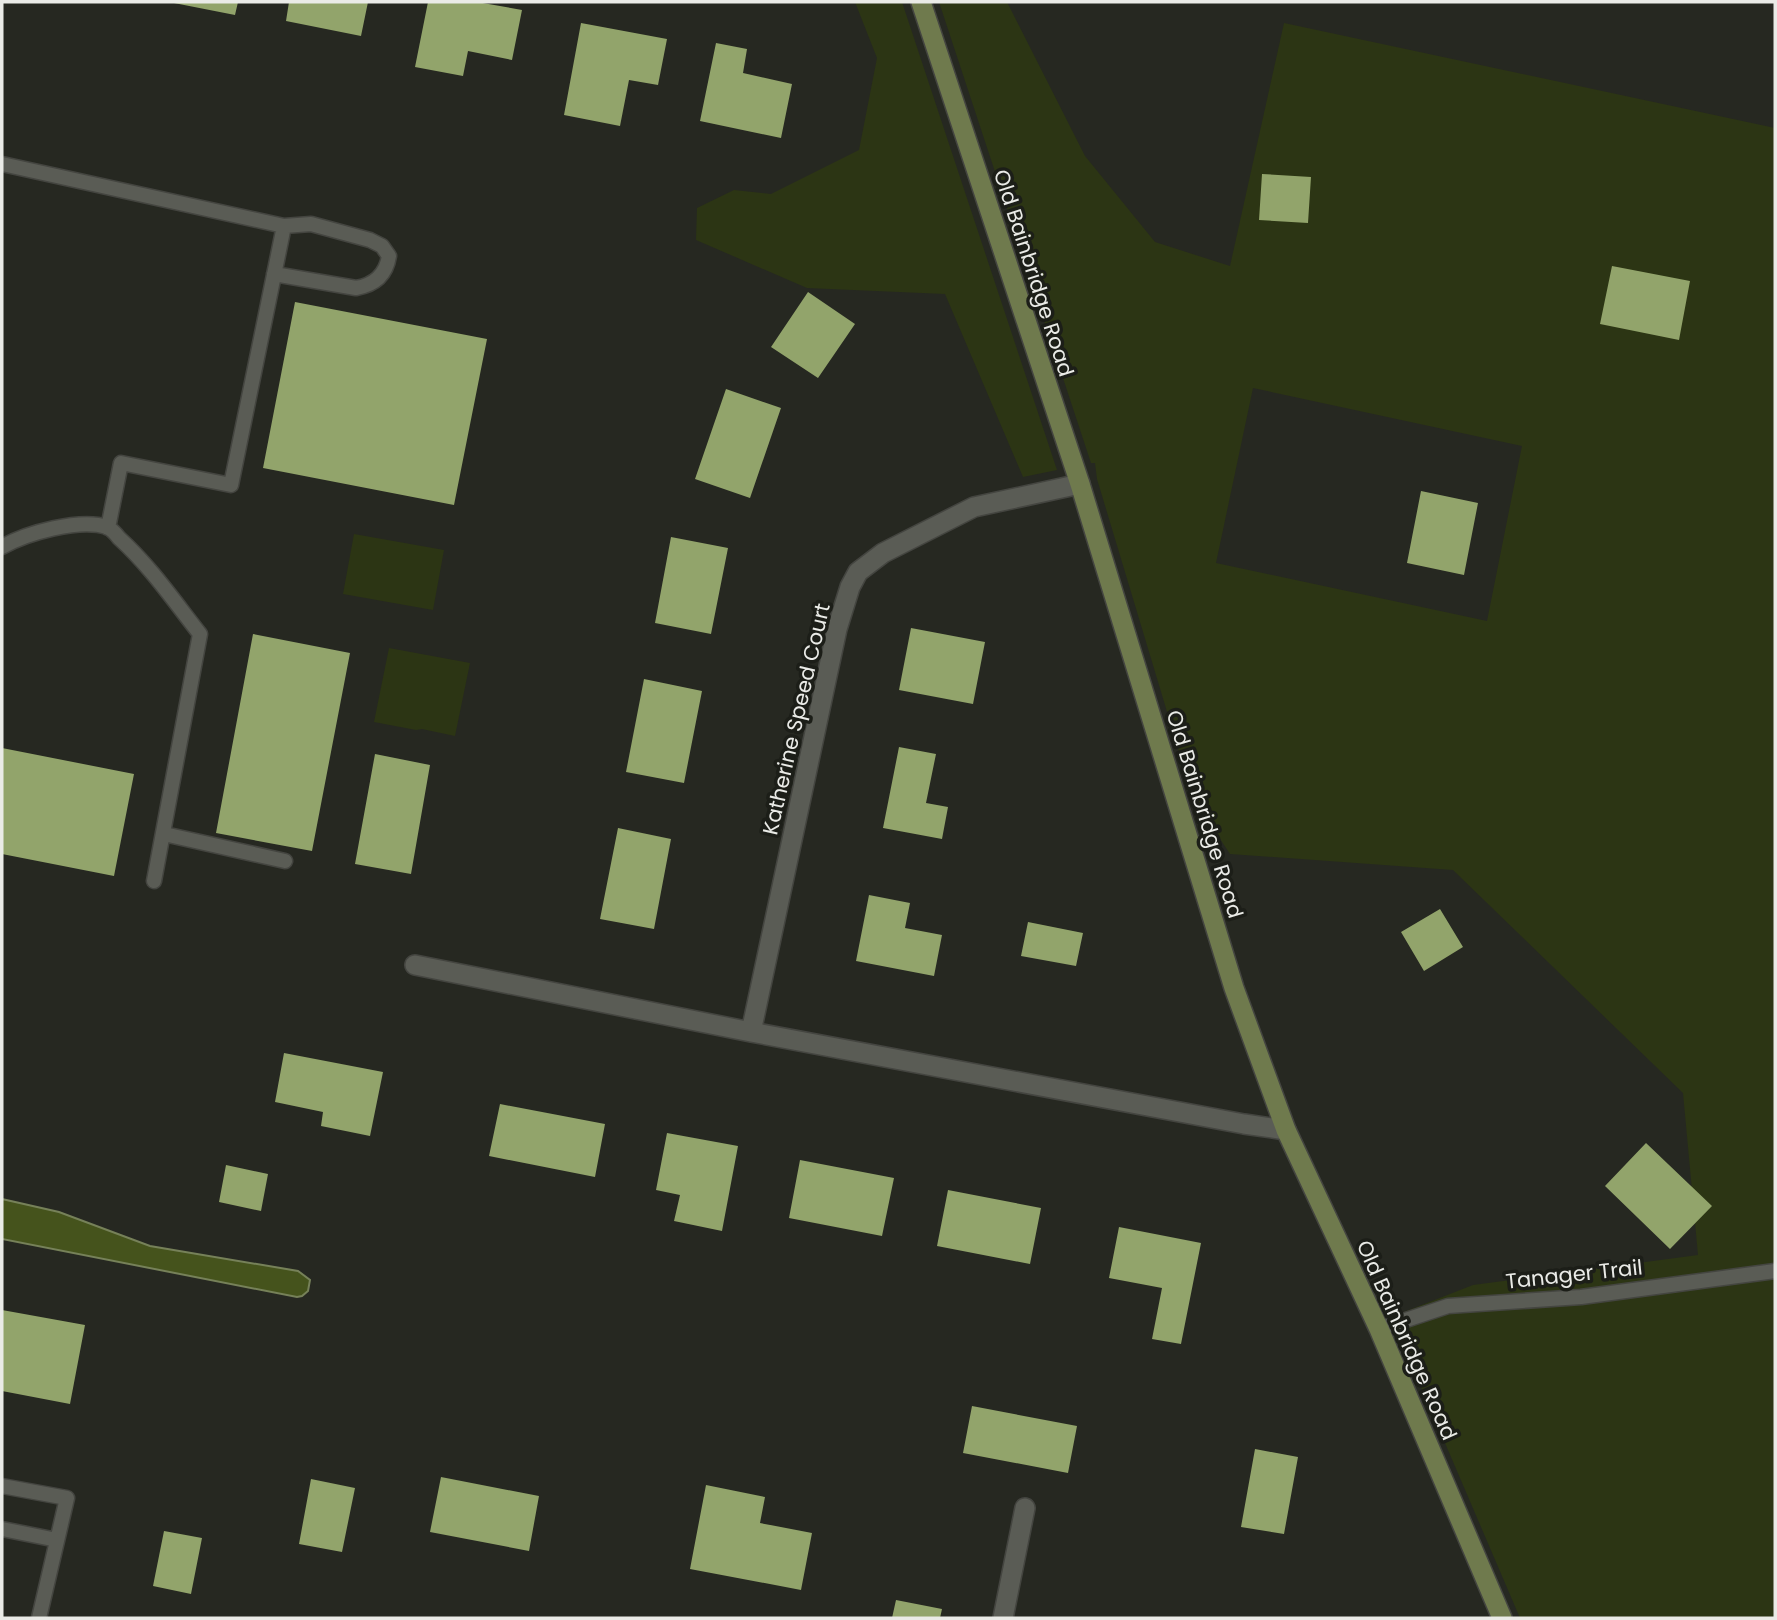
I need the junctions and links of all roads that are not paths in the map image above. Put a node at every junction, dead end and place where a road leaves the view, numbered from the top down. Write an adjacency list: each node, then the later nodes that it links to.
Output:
1 (921, 2): 5 (main road, Old Bainbridge Road)
2 (2, 164): 3 (lane)
3 (284, 226): 4 (lane); 4 (lane)
4 (274, 274): 6 (lane)
5 (1080, 484): 12 (street, Katherine Speed Court); 13 (main road, Old Bainbridge Road)
6 (108, 528): 7 (lane); 8 (lane)
7 (2, 547)
8 (164, 834): 9 (lane); 10 (lane)
9 (285, 861)
10 (154, 881)
11 (415, 965): 12 (street)
12 (751, 1032): 13 (street)
13 (1286, 1130): 15 (main road, Old Bainbridge Road)
14 (1775, 1272): 15 (lane, Tanager Trail)
15 (1379, 1329): 22 (main road, Old Bainbridge Road)
16 (2, 1486): 19 (lane)
17 (1025, 1508): 21 (street)
18 (2, 1530): 19 (lane)
19 (57, 1540): 20 (lane)
20 (39, 1618)
21 (1003, 1618)
22 (1502, 1618)

